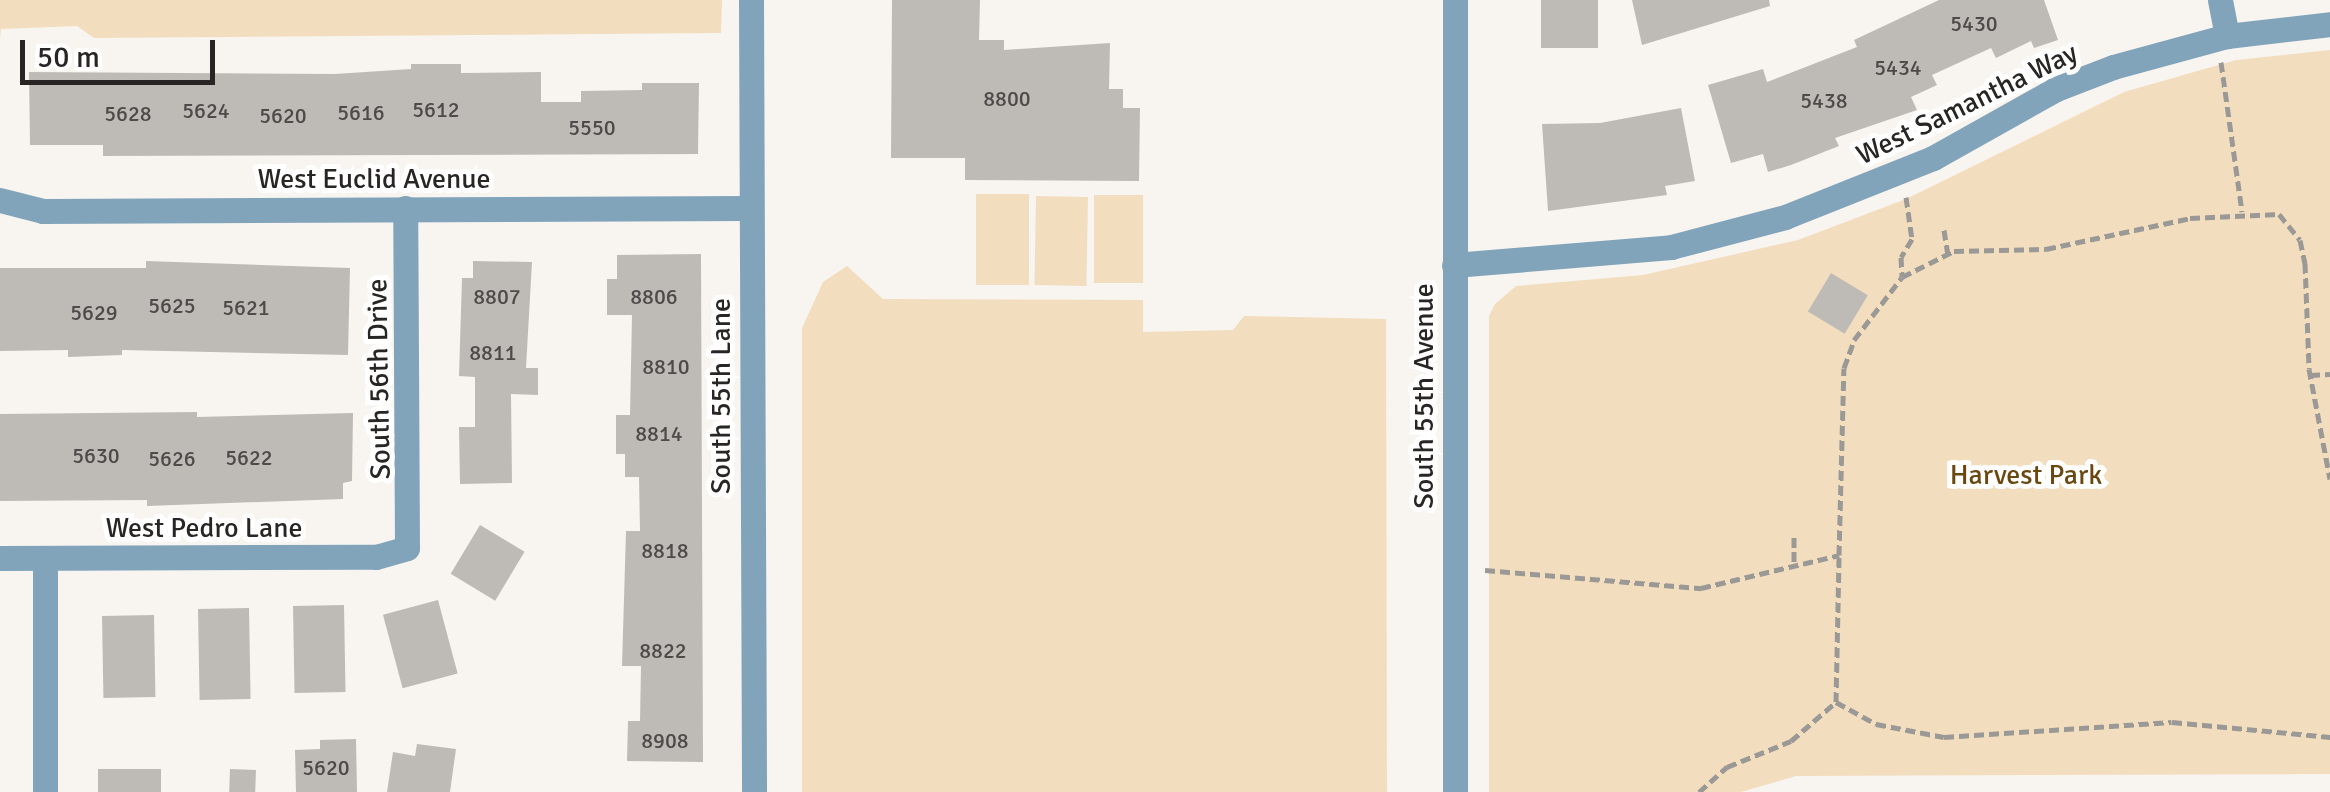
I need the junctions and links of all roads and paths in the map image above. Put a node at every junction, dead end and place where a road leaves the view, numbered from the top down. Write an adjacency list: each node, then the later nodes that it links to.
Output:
1 (751, 0): 9 (street, South 55th Lane)
2 (1455, 0): 13 (street, South 55th Avenue)
3 (2220, 0): 5 (street)
4 (2330, 24): 5 (street, West Samantha Way)
5 (2224, 47): 10 (path); 13 (street, West Samantha Way)
6 (1904, 191): 14 (path)
7 (0, 200): 8 (street, West Euclid Avenue)
8 (405, 208): 9 (street, West Euclid Avenue); 19 (street, South 56th Drive)
9 (750, 208): 28 (street, South 55th Lane)
10 (2242, 212): 12 (path); 15 (path)
11 (1944, 230): 12 (path)
12 (1948, 254): 14 (path)
13 (1454, 265): 29 (street, South 55th Avenue)
14 (1902, 277): 20 (path)
15 (2310, 374): 16 (path); 17 (path)
16 (2330, 374)
17 (2330, 479)
18 (1794, 537): 23 (path)
19 (407, 548): 22 (street, West Pedro Lane)
20 (1838, 555): 23 (path); 25 (path)
21 (0, 558): 22 (street, West Pedro Lane)
22 (45, 558): 27 (street)
23 (1794, 565): 24 (path)
24 (1485, 570)
25 (1836, 702): 26 (path); 30 (path)
26 (2330, 737)
27 (45, 792)
28 (754, 792)
29 (1455, 792)
30 (1699, 792)

